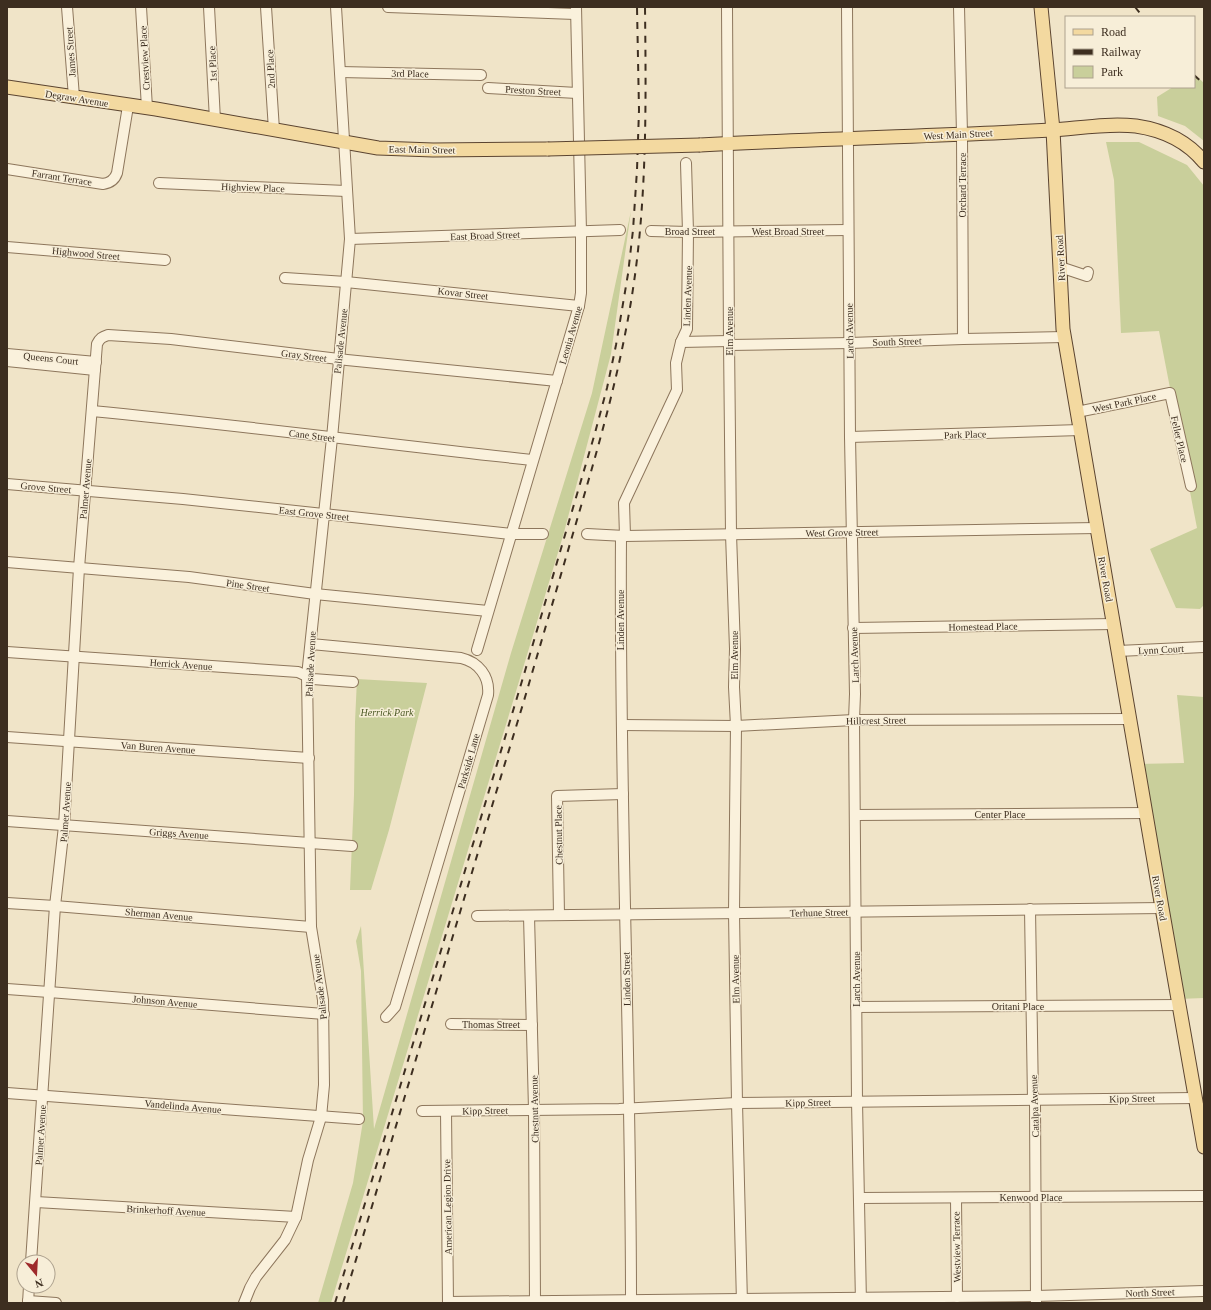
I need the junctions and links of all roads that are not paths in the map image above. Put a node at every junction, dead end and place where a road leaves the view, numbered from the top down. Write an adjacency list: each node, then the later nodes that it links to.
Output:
1 (67, 7): 17 (street, James Street)
2 (141, 7): 19 (street, Crestview Place)
3 (209, 7): 20 (street, 1st Place)
4 (266, 7): 21 (street, 2nd Place)
5 (336, 7): 12 (street, Palisade Avenue)
6 (388, 7): 11 (street)
7 (727, 7): 26 (street, Elm Avenue)
8 (847, 7): 24 (street, Larch Avenue)
9 (959, 7): 23 (street, Orchard Terrace)
10 (1041, 7): 22 (main road, River Road)
11 (576, 11): 16 (street, Leonia Avenue)
12 (340, 72): 13 (street, 3rd Place); 25 (street, Palisade Avenue)
13 (481, 75)
14 (7, 87): 17 (main road, Degraw Avenue)
15 (488, 88): 16 (street, Preston Street)
16 (577, 93): 37 (street, Leonia Avenue)
17 (74, 97): 18 (main road, Degraw Avenue)
18 (128, 106): 19 (main road, Degraw Avenue); 30 (street, Farrant Terrace)
19 (147, 108): 20 (main road, East Main Street)
20 (215, 120): 21 (main road, East Main Street)
21 (274, 130): 25 (main road, East Main Street)
22 (1053, 130): 23 (main road, West Main Street); 28 (main road, West Main Street); 42 (main road, River Road)
23 (962, 134): 24 (main road, West Main Street); 48 (street, Orchard Terrace)
24 (847, 139): 26 (main road, West Main Street); 34 (street, Larch Avenue)
25 (343, 142): 27 (main road, East Main Street, bridge); 32 (street, Palisade Avenue)
26 (728, 144): 27 (main road, West Main Street); 36 (street, Elm Avenue)
27 (700, 145)
28 (1204, 162)
29 (686, 163): 38 (street, Linden Avenue)
30 (7, 169)
31 (159, 183): 32 (street, Highview Place)
32 (346, 191): 39 (street, Palisade Avenue)
33 (620, 230): 37 (street, East Broad Street)
34 (848, 230): 36 (street, West Broad Street); 51 (street, Larch Avenue)
35 (651, 231): 38 (street, Broad Street)
36 (729, 231): 38 (street, Broad Street); 50 (street, Elm Avenue)
37 (581, 232): 39 (street, East Broad Street); 46 (street, Leonia Avenue)
38 (688, 232): 49 (street, Linden Avenue)
39 (350, 239): 45 (street, Palisade Avenue)
40 (7, 247): 41 (street, Highwood Street)
41 (165, 260)
42 (1060, 267): 43 (street); 47 (main road, River Road)
43 (1088, 272)
44 (285, 278): 45 (street, Kovar Street)
45 (346, 282): 46 (street, Kovar Street); 53 (street, Palisade Avenue)
46 (579, 306): 56 (street, Leonia Avenue)
47 (1064, 337): 48 (street, South Street); 59 (main road, River Road)
48 (963, 339): 51 (street, South Street)
49 (681, 342): 50 (street, South Street); 74 (street, Linden Avenue)
50 (729, 343): 51 (street, South Street); 73 (street, Elm Avenue)
51 (850, 343): 61 (street, Larch Avenue)
52 (7, 354): 55 (street, Queens Court)
53 (339, 359): 55 (street, Gray Street); 56 (street, Gray Street); 62 (street, Palisade Avenue)
54 (7, 361): 55 (street, Queens Court)
55 (95, 366): 58 (street, Palmer Avenue)
56 (557, 381): 63 (street, Leonia Avenue)
57 (1170, 393): 59 (street, West Park Place); 65 (street, Feller Place)
58 (92, 411): 62 (street, Cane Street); 66 (street, Palmer Avenue)
59 (1077, 412): 60 (main road, River Road)
60 (1080, 430): 61 (street, Park Place); 68 (main road, River Road)
61 (850, 437): 69 (street, Larch Avenue)
62 (332, 438): 63 (street, Cane Street); 67 (street, Palisade Avenue)
63 (532, 460): 70 (street, Leonia Avenue)
64 (7, 484): 66 (street, Grove Street)
65 (1191, 486)
66 (85, 490): 67 (street, East Grove Street); 76 (street, Palmer Avenue)
67 (323, 514): 70 (street, East Grove Street); 77 (street, Palisade Avenue)
68 (1097, 528): 69 (street, West Grove Street); 79 (main road, River Road)
69 (851, 532): 73 (street, West Grove Street); 80 (street, Larch Avenue)
70 (511, 534): 71 (street, East Grove Street); 78 (street, Leonia Avenue)
71 (543, 534)
72 (587, 534): 74 (street, West Grove Street)
73 (731, 534): 74 (street, West Grove Street); 93 (street, Elm Avenue)
74 (623, 536): 86 (street, Linden Avenue)
75 (7, 562): 76 (street, Pine Street)
76 (79, 568): 77 (street, Pine Street); 87 (street, Palmer Avenue)
77 (315, 594): 78 (street, Pine Street); 81 (street, Palisade Avenue)
78 (488, 612): 83 (street, Leonia Avenue)
79 (1114, 624): 80 (street, Homestead Place); 84 (main road, River Road)
80 (853, 628): 91 (street, Larch Avenue)
81 (311, 644): 88 (street, Palisade Avenue); 121 (street, Parkside Lane)
82 (1204, 646): 84 (street, Lynn Court)
83 (477, 650)
84 (1118, 651): 90 (main road, River Road)
85 (7, 652): 87 (street, Herrick Avenue)
86 (620, 656): 92 (street, Linden Street)
87 (74, 657): 88 (street, Herrick Avenue); 95 (street, Palmer Avenue)
88 (307, 676): 89 (street, Herrick Avenue); 96 (street, Palisade Avenue)
89 (353, 682)
90 (1130, 718): 91 (street, Hillcrest Street); 98 (main road, River Road)
91 (854, 720): 93 (street, Hillcrest Street); 99 (street, Larch Avenue)
92 (622, 725): 93 (street, Hillcrest Street); 97 (street, Linden Street)
93 (736, 726): 109 (street, Elm Avenue)
94 (7, 737): 95 (street, Van Buren Avenue)
95 (70, 741): 96 (street, Van Buren Avenue); 101 (street, Palmer Avenue)
96 (309, 758): 102 (street, Palisade Avenue)
97 (623, 794): 110 (street, Linden Street); 113 (street, Chestnut Place)
98 (1146, 814): 99 (street, Center Place); 106 (main road, River Road)
99 (855, 815): 108 (street, Larch Avenue)
100 (7, 821): 101 (street, Griggs Avenue)
101 (64, 826): 102 (street, Griggs Avenue); 105 (street, Palmer Avenue)
102 (310, 842): 103 (street, Griggs Avenue); 114 (street, Palisade Avenue)
103 (352, 846)
104 (7, 903): 105 (street, Sherman Avenue)
105 (55, 906): 114 (street, Sherman Avenue); 116 (street, Palmer Avenue)
106 (1162, 908): 107 (street, Terhune Street); 117 (main road, River Road)
107 (1030, 909): 108 (street, Terhune Street); 118 (street, Catalpa Avenue)
108 (856, 912): 109 (street, Terhune Street); 119 (street, Larch Avenue)
109 (734, 913): 110 (street, Terhune Street); 129 (street, Elm Avenue)
110 (624, 914): 113 (street, Terhune Street); 130 (street, Linden Street)
111 (477, 916): 112 (street, Terhune Street)
112 (529, 916): 113 (street, Terhune Street); 123 (street, Chestnut Avenue)
113 (559, 916)
114 (311, 927): 120 (street, Palisade Avenue)
115 (7, 989): 116 (street, Johnson Avenue)
116 (50, 992): 120 (street, Johnson Avenue); 125 (street, Palmer Avenue)
117 (1179, 1005): 118 (street, Oritani Place); 126 (main road, River Road)
118 (1032, 1006): 119 (street, Oritani Place); 127 (street, Catalpa Avenue)
119 (856, 1007): 128 (street, Larch Avenue)
120 (324, 1014): 134 (street, Palisade Avenue)
121 (386, 1017)
122 (451, 1024): 123 (street, Thomas Street)
123 (532, 1024): 131 (street, Chestnut Avenue)
124 (7, 1093): 125 (street, Vandelinda Avenue)
125 (43, 1095): 134 (street, Vandelinda Avenue); 141 (street, Palmer Avenue)
126 (1195, 1098): 127 (street, Kipp Street); 136 (main road, River Road)
127 (1033, 1100): 128 (street, Kipp Street); 138 (street, Catalpa Avenue)
128 (857, 1101): 129 (street, Kipp Street); 139 (street, Larch Avenue)
129 (737, 1102): 130 (street, Kipp Street); 149 (street, Elm Avenue)
130 (628, 1108): 131 (street, Kipp Street); 148 (street, Linden Street)
131 (534, 1109): 133 (street, Kipp Street); 152 (street, Chestnut Avenue)
132 (422, 1111): 133 (street, Kipp Street)
133 (446, 1111): 151 (street, American Legion Drive)
134 (321, 1117): 135 (street, Vandelinda Avenue); 142 (street, Palisade Avenue)
135 (359, 1119)
136 (1204, 1147)
137 (1204, 1196): 138 (street, Kenwood Place)
138 (1035, 1197): 140 (street, Kenwood Place); 147 (street, Catalpa Avenue)
139 (859, 1198): 140 (street, Kenwood Place); 146 (street, Larch Avenue)
140 (956, 1198): 145 (street, Westview Terrace)
141 (36, 1202): 142 (street, Brinkerhoff Avenue); 143 (street, Palmer Avenue)
142 (296, 1217): 154 (street, Palisade Avenue)
143 (32, 1254)
144 (1204, 1291): 147 (street, North Street)
145 (957, 1297): 146 (street, North Street); 147 (street, North Street)
146 (861, 1300): 149 (street, North Street)
147 (1036, 1300)
148 (630, 1301): 149 (street, North Street); 152 (street, North Street)
149 (742, 1301)
150 (28, 1302): 153 (street)
151 (448, 1302): 152 (street, North Street)
152 (535, 1302)
153 (56, 1303)
154 (244, 1303)

